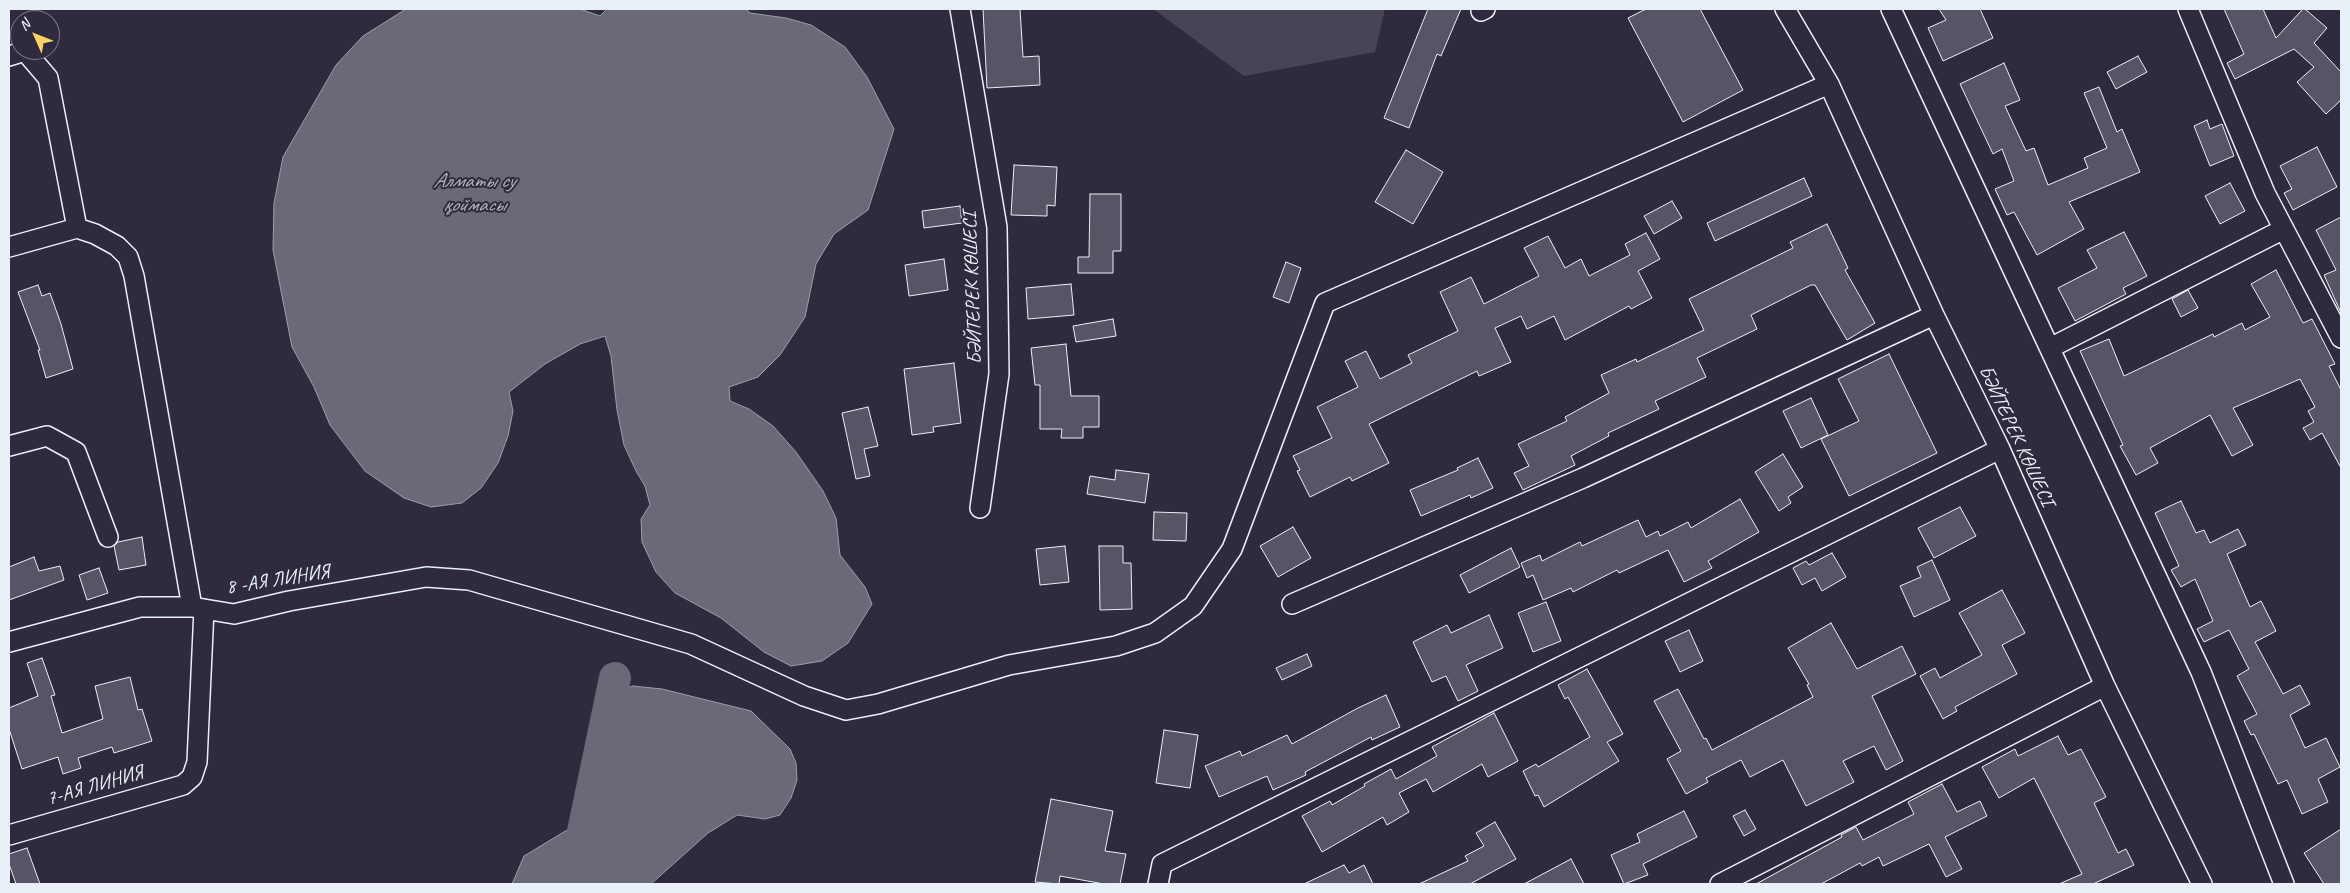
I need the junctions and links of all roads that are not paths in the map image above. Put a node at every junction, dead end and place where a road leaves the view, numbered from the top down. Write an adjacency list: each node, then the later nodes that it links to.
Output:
1 (960, 9): 15 (street, БӘЙТЕРЕК КӨШЕСІ)
2 (1786, 9): 6 (street, БӘЙТЕРЕК КӨШЕСІ)
3 (1891, 9): 12 (street)
4 (2188, 9): 8 (street)
5 (9, 56): 7 (street)
6 (1829, 84): 10 (street, БӘЙТЕРЕК КӨШЕСІ); 18 (street, 8 -АЯ ЛИНИЯ)
7 (77, 228): 9 (street); 18 (street)
8 (2284, 229): 11 (street); 12 (street)
9 (9, 247)
10 (1934, 315): 14 (street, БӘЙТЕРЕК КӨШЕСІ); 17 (street)
11 (2341, 338)
12 (2050, 348): 25 (street)
13 (9, 446): 16 (street)
14 (2000, 449): 20 (street, БӘЙТЕРЕК КӨШЕСІ); 22 (street)
15 (980, 508)
16 (108, 537)
17 (1292, 604)
18 (198, 608): 19 (street, 8 -АЯ ЛИНИЯ); 21 (street, 7-АЯ ЛИНИЯ)
19 (9, 642)
20 (2105, 686): 23 (street); 24 (street, БӘЙТЕРЕК КӨШЕСІ)
21 (9, 835)
22 (1158, 884)
23 (1720, 884)
24 (2202, 884)
25 (2284, 884)

